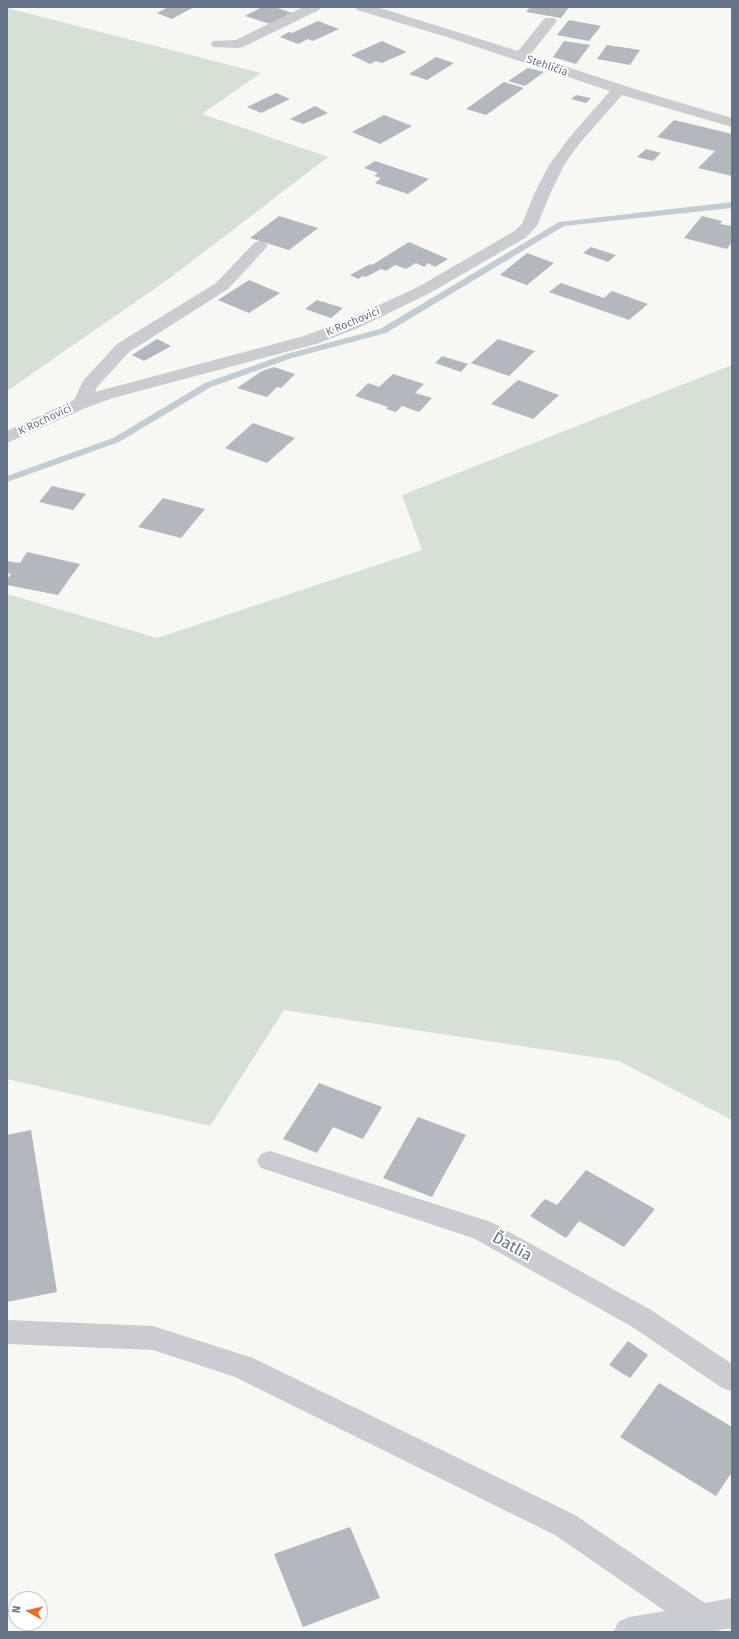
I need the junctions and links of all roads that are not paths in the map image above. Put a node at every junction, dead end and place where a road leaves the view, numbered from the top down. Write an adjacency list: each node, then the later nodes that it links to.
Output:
1 (314, 7): 4 (street)
2 (362, 7): 5 (street, Stehličia)
3 (550, 21): 5 (street)
4 (218, 44)
5 (521, 57): 6 (street, Stehličia)
6 (618, 90): 7 (street, Stehličia); 9 (street, K Rochovici)
7 (732, 123)
8 (260, 246): 9 (street)
9 (82, 403): 10 (street, K Rochovici)
10 (7, 438)
11 (270, 1161): 13 (street, Ďatlia)
12 (7, 1332): 15 (street)
13 (732, 1379)
14 (732, 1612): 15 (street)
15 (701, 1618): 16 (street)
16 (629, 1632)

